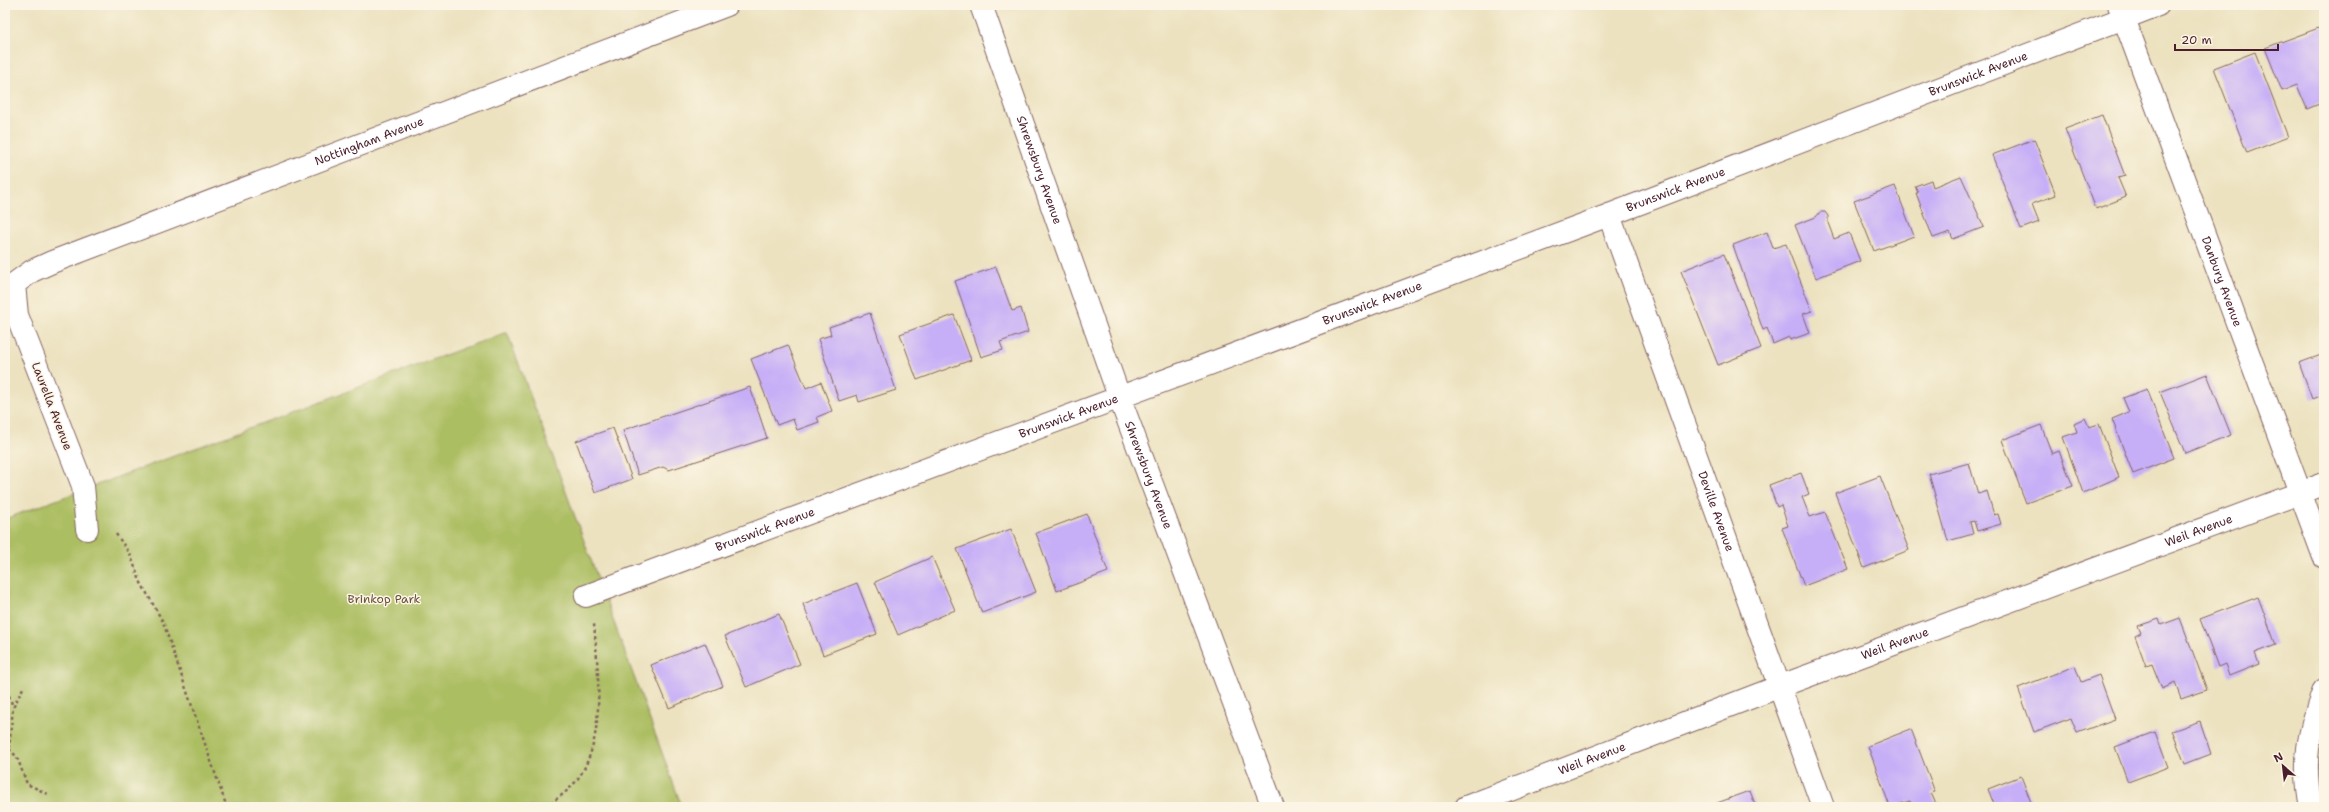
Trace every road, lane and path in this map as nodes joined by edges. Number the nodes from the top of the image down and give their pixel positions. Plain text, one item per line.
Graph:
1 (727, 5) edge
2 (981, 5) edge
3 (2158, 5) edge
4 (2121, 12) edge
5 (1609, 215) junction
6 (14, 284) joint
7 (1120, 399) junction
8 (2324, 484) edge
9 (2299, 494) junction
10 (87, 529) joint
11 (2324, 557) edge
12 (586, 596) joint
13 (5, 684) edge
14 (24, 686) dead end
15 (1778, 687) junction
16 (2324, 690) edge
17 (13, 708) junction
18 (9, 748) junction
19 (5, 760) edge
20 (48, 794) dead end
21 (224, 807) edge
22 (546, 807) edge
23 (1273, 807) edge
24 (1466, 807) edge
25 (1822, 807) edge
26 (2311, 807) edge

1 - 6 street, Nottingham Avenue
2 - 7 street, Shrewsbury Avenue
3 - 4 street, Brunswick Avenue
4 - 5 street, Brunswick Avenue
4 - 9 street, Danbury Avenue
5 - 7 street, Brunswick Avenue
5 - 15 street, Deville Avenue
6 - 10 street, Laurella Avenue
7 - 12 street, Brunswick Avenue
7 - 23 street, Shrewsbury Avenue
8 - 9 street, Weil Avenue
9 - 11 street, Danbury Avenue
9 - 15 street, Weil Avenue
10 - 21 path
12 - 22 path
13 - 17 path
14 - 17 path
15 - 24 street, Weil Avenue
15 - 25 street, Deville Avenue
16 - 26 street
17 - 18 path
18 - 19 path
18 - 20 path

